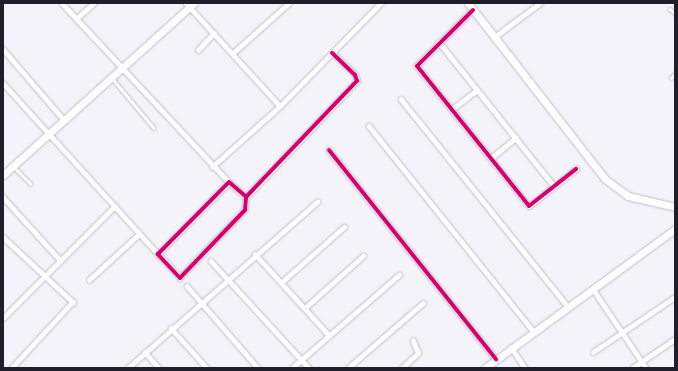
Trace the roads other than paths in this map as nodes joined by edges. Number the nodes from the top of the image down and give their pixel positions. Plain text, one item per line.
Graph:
1 (62, 3) edge
2 (94, 3) edge
3 (289, 3) edge
4 (381, 3) edge
5 (468, 3) edge
6 (539, 3) edge
7 (190, 4) edge
8 (670, 9) dead end
9 (473, 10) junction
10 (675, 13) edge
11 (76, 19) junction
12 (214, 33) junction
13 (493, 38) junction
14 (439, 42) junction
15 (3, 49) edge
16 (198, 50) dead end
17 (332, 53) junction
18 (232, 54) junction
19 (121, 69) junction
20 (675, 74) edge
21 (112, 77) junction
22 (671, 78) dead end
23 (3, 83) edge
24 (477, 90) junction
25 (401, 99) dead end
26 (280, 106) junction
27 (452, 109) junction
28 (64, 120) junction
29 (369, 126) dead end
30 (154, 128) dead end
31 (49, 134) junction
32 (516, 138) junction
33 (329, 150) dead end
34 (491, 158) junction
35 (13, 166) junction
36 (212, 167) junction
37 (576, 170) dead end
38 (3, 175) edge
39 (228, 182) junction
40 (31, 184) dead end
41 (554, 186) junction
42 (3, 197) edge
43 (246, 197) junction
44 (317, 202) dead end
45 (115, 206) junction
46 (675, 207) edge
47 (344, 227) dead end
48 (675, 229) edge
49 (139, 234) junction
50 (4, 239) edge
51 (158, 254) junction
52 (255, 254) junction
53 (363, 256) dead end
54 (61, 261) junction
55 (211, 261) dead end
56 (399, 275) dead end
57 (44, 277) junction
58 (227, 278) junction
59 (89, 280) dead end
60 (282, 282) junction
61 (186, 286) dead end
62 (593, 289) junction
63 (675, 297) edge
64 (200, 302) junction
65 (423, 303) dead end
66 (568, 307) junction
67 (305, 308) junction
68 (3, 318) edge
69 (171, 328) junction
70 (533, 331) junction
71 (622, 333) junction
72 (328, 335) junction
73 (675, 339) edge
74 (413, 341) dead end
75 (511, 347) junction
76 (145, 352) junction
77 (593, 352) dead end
78 (496, 359) junction
79 (301, 360) junction
80 (642, 361) junction
81 (12, 368) edge
82 (128, 368) edge
83 (159, 368) edge
84 (207, 368) edge
85 (258, 368) edge
86 (292, 368) edge
87 (309, 368) edge
88 (348, 368) edge
89 (402, 368) edge
90 (487, 368) edge
91 (525, 368) edge
92 (632, 368) edge
93 (646, 368) edge

1 - 11 street
2 - 11 street
3 - 18 street
4 - 17 street
5 - 9 main road
6 - 13 street
7 - 12 street
7 - 19 main road
8 - 10 lane
9 - 13 main road
9 - 14 street
11 - 19 street
12 - 16 street
12 - 18 street
13 - 46 main road
14 - 24 street
14 - 27 street
15 - 28 street
17 - 26 street
17 - 43 street
18 - 26 street
19 - 21 main road
19 - 36 street
20 - 22 lane
21 - 28 main road
21 - 30 lane
23 - 31 street
24 - 27 street
24 - 32 street
25 - 66 street
26 - 36 street
27 - 34 street
28 - 31 main road
29 - 70 street
31 - 35 main road
31 - 45 street
32 - 34 street
32 - 41 street
33 - 78 street
34 - 41 street
35 - 38 main road
35 - 40 lane
36 - 39 street
37 - 41 street
39 - 43 street
39 - 51 street
42 - 54 street
43 - 51 street
44 - 52 street
45 - 49 street
45 - 54 street
47 - 60 street
48 - 62 main road
49 - 51 street
49 - 59 street
50 - 57 street
52 - 58 street
52 - 60 street
53 - 67 street
54 - 57 street
55 - 58 street
56 - 72 street
57 - 68 street
57 - 81 street
58 - 64 street
58 - 79 street
60 - 67 street
61 - 64 street
62 - 66 main road
62 - 71 street
63 - 71 street
64 - 69 street
64 - 85 street
65 - 88 street
66 - 70 main road
67 - 72 street
69 - 76 street
69 - 84 street
70 - 75 main road
71 - 77 street
71 - 80 street
72 - 79 street
73 - 80 street
74 - 89 street
75 - 78 main road
75 - 91 street
76 - 82 street
76 - 83 street
78 - 90 main road
79 - 86 street
79 - 87 street
80 - 92 street
80 - 93 street

